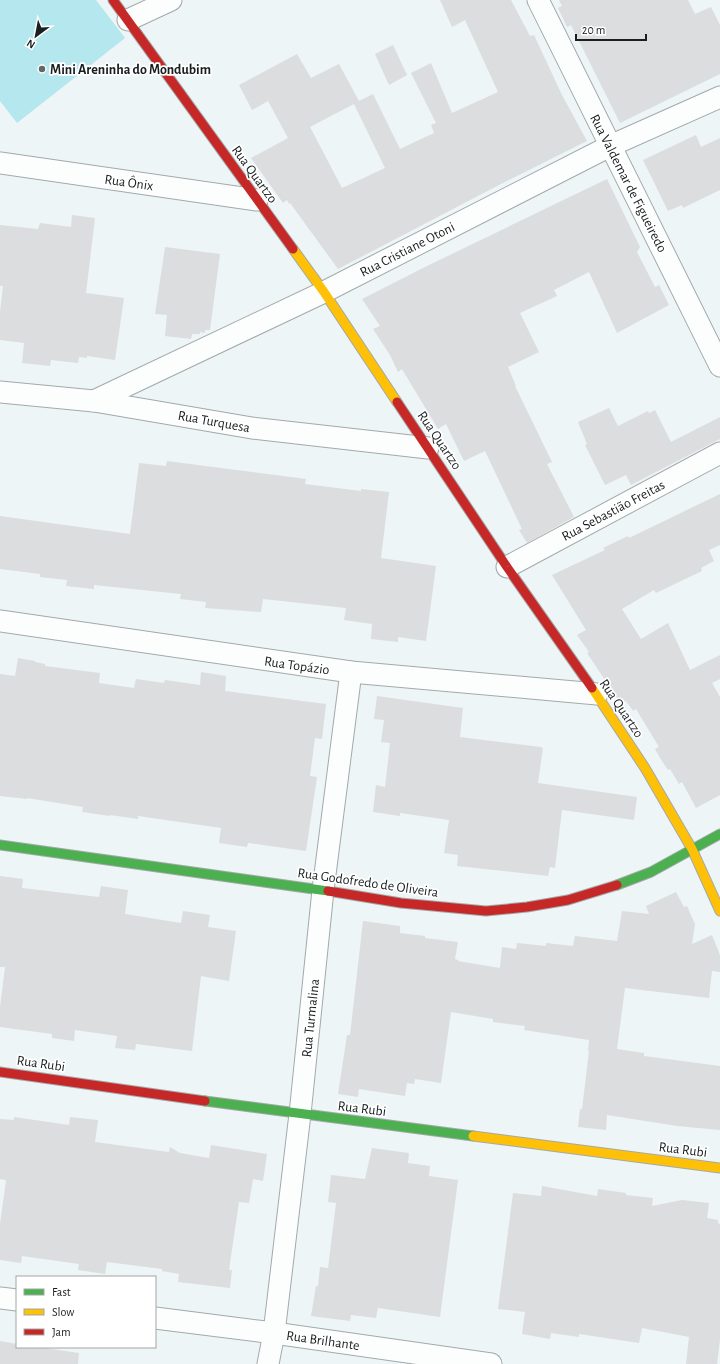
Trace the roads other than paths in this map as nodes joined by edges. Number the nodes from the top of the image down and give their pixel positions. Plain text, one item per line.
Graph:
1 (113, 0) edge
2 (171, 0) edge
3 (538, 0) edge
4 (128, 20) junction
5 (720, 97) edge
6 (610, 146) junction
7 (0, 163) edge
8 (257, 200) junction
9 (324, 292) junction
10 (720, 366) edge
11 (0, 392) edge
12 (94, 401) junction
13 (428, 448) junction
14 (720, 453) edge
15 (507, 567) junction
16 (0, 621) edge
17 (351, 672) junction
18 (597, 694) junction
19 (720, 834) edge
20 (0, 845) edge
21 (692, 849) junction
22 (323, 890) junction
23 (720, 911) edge
24 (0, 1072) edge
25 (300, 1114) junction
26 (720, 1168) edge
27 (0, 1298) edge
28 (16, 1300) edge
29 (156, 1318) edge
30 (274, 1333) junction
31 (268, 1364) edge
32 (491, 1364) edge

1 - 4 street, Rua Quartzo
2 - 4 street
3 - 6 street, Rua Valdemar de Figueiredo
4 - 8 street, Rua Quartzo
5 - 6 street, Rua Cristiane Otoni
6 - 9 street, Rua Cristiane Otoni
6 - 10 street, Rua Valdemar de Figueiredo
7 - 8 street, Rua Ônix
8 - 9 street, Rua Quartzo
9 - 12 street, Rua Cristiane Otoni
9 - 13 street, Rua Quartzo
11 - 12 street, Rua Turquesa
12 - 13 street, Rua Turquesa
13 - 15 street, Rua Quartzo
14 - 15 street, Rua Sebastião Freitas
15 - 18 street, Rua Quartzo
16 - 17 street, Rua Topázio
17 - 18 street, Rua Topázio
17 - 22 street, Rua Turmalina
18 - 21 street, Rua Quartzo
19 - 21 street, Rua Godofredo de Oliveira
20 - 22 street, Rua Godofredo de Oliveira
21 - 22 street, Rua Godofredo de Oliveira
21 - 23 street, Rua Quartzo
22 - 25 street, Rua Turmalina
24 - 25 street, Rua Rubi
25 - 26 street, Rua Rubi
25 - 30 street, Rua Turmalina
27 - 28 street
29 - 30 street, Rua Brilhante
30 - 31 street, Rua Turmalina
30 - 32 street, Rua Brilhante

